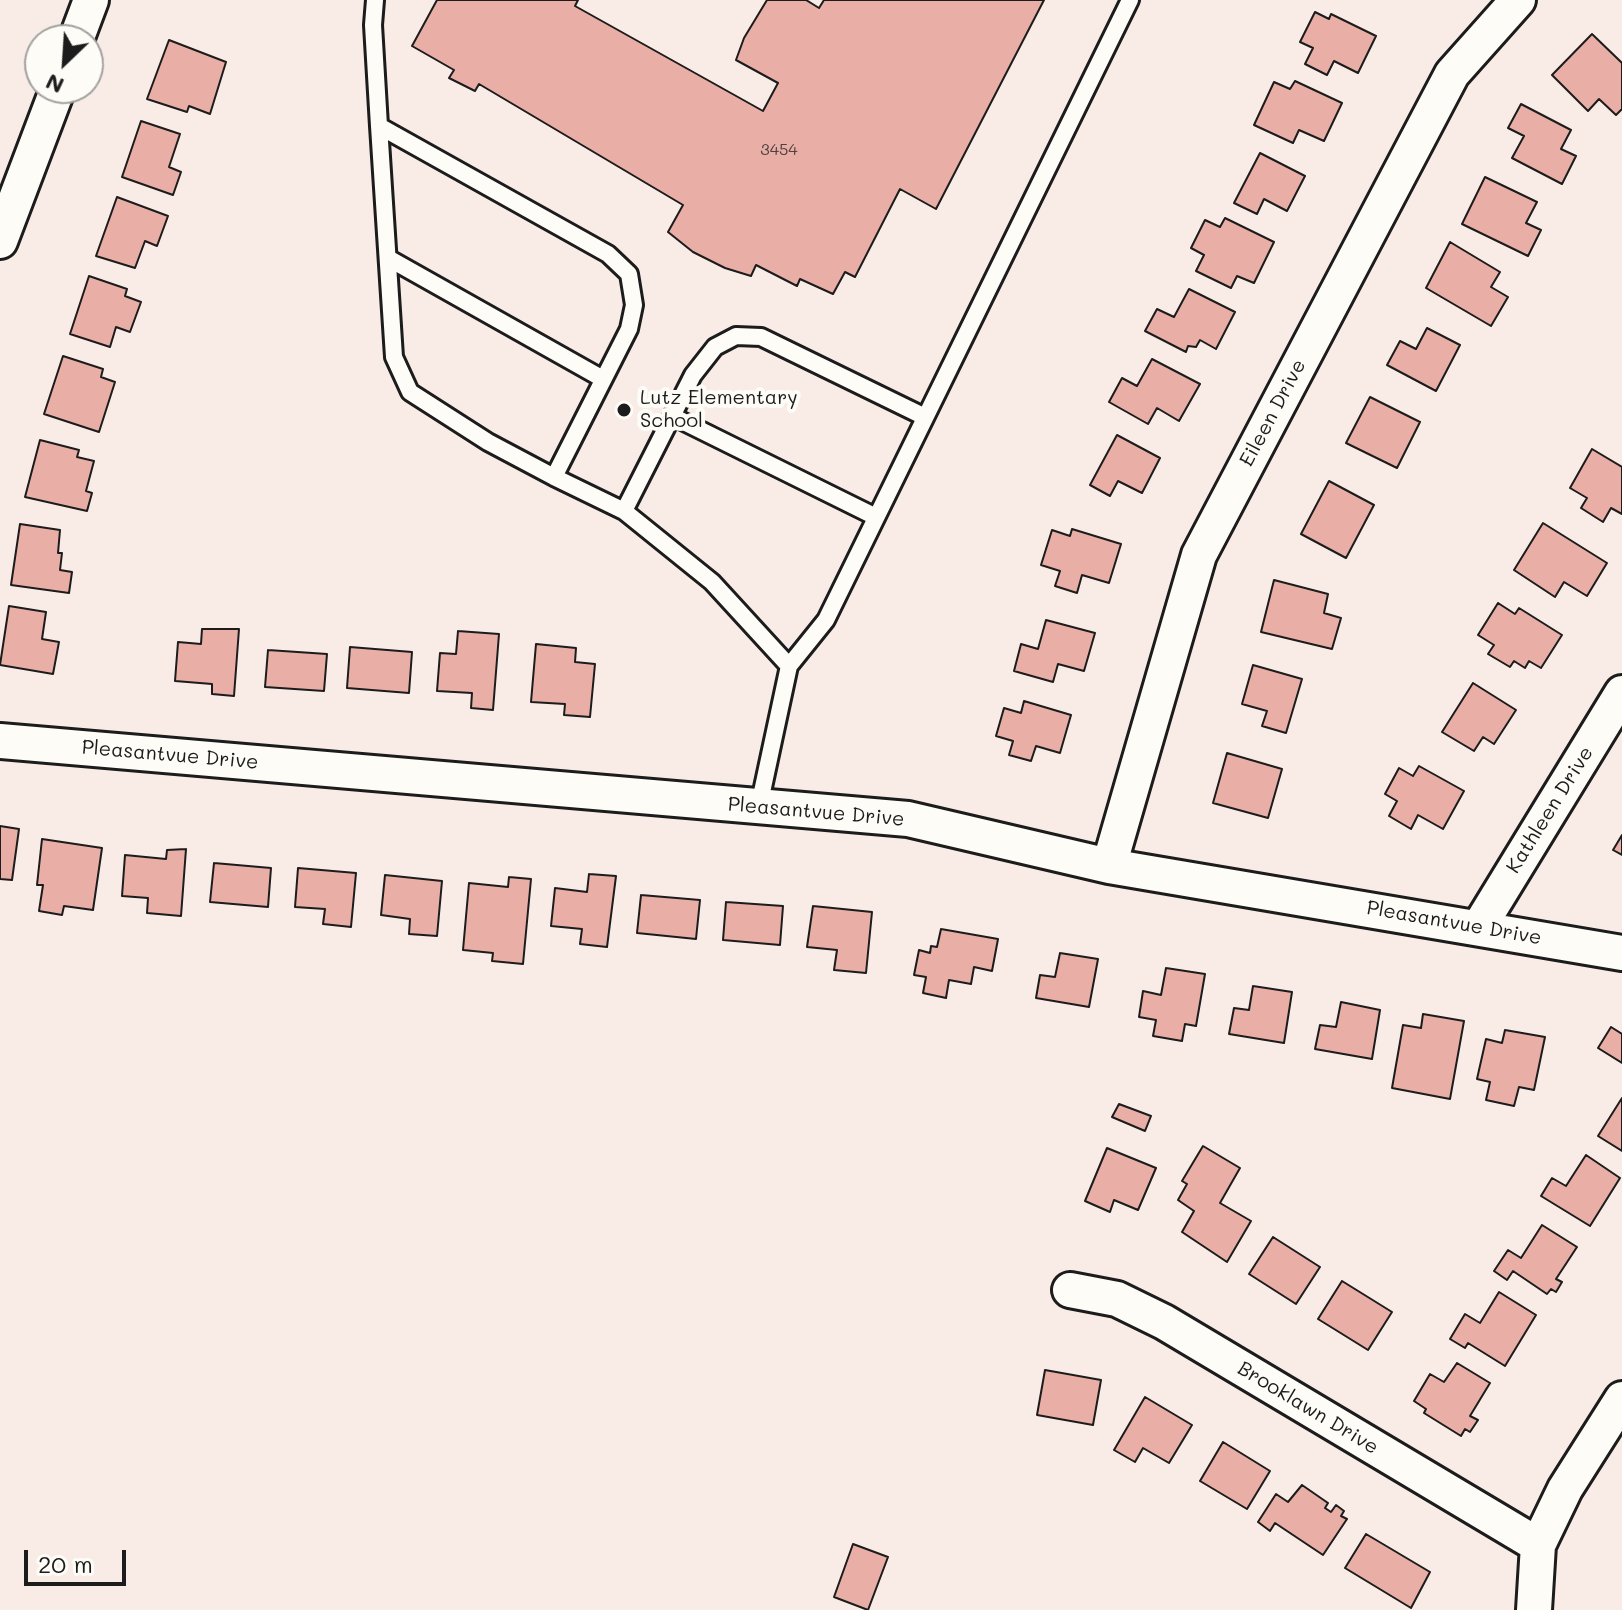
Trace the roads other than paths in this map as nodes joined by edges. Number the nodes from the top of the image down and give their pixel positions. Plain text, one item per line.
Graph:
1 (91, 0) edge
2 (375, 0) edge
3 (1130, 0) edge
4 (1518, 0) edge
5 (82, 24) edge
6 (52, 104) edge
7 (379, 126) junction
8 (0, 241) edge
9 (388, 258) junction
10 (603, 379) junction
11 (672, 416) junction
12 (925, 417) junction
13 (554, 477) junction
14 (624, 511) junction
15 (876, 517) junction
16 (789, 666) junction
17 (1622, 693) edge
18 (0, 741) edge
19 (759, 806) junction
20 (1109, 866) junction
21 (1479, 927) junction
22 (1622, 953) edge
23 (1070, 1290) dead end
24 (1622, 1399) edge
25 (1538, 1545) junction
26 (1534, 1610) edge

1 - 5 street
2 - 7 lane
3 - 12 lane
4 - 20 street, Eileen Drive
6 - 8 street
7 - 9 lane
7 - 10 lane
9 - 10 lane
9 - 13 lane
10 - 13 lane
11 - 12 lane
11 - 14 lane
11 - 15 lane
12 - 15 lane
13 - 14 lane
14 - 16 lane
15 - 16 lane
16 - 19 lane
17 - 21 street, Kathleen Drive
18 - 19 street, Pleasantvue Drive
19 - 20 street, Pleasantvue Drive
20 - 21 street, Pleasantvue Drive
21 - 22 street, Pleasantvue Drive
23 - 25 street, Brooklawn Drive
24 - 25 street
25 - 26 street

